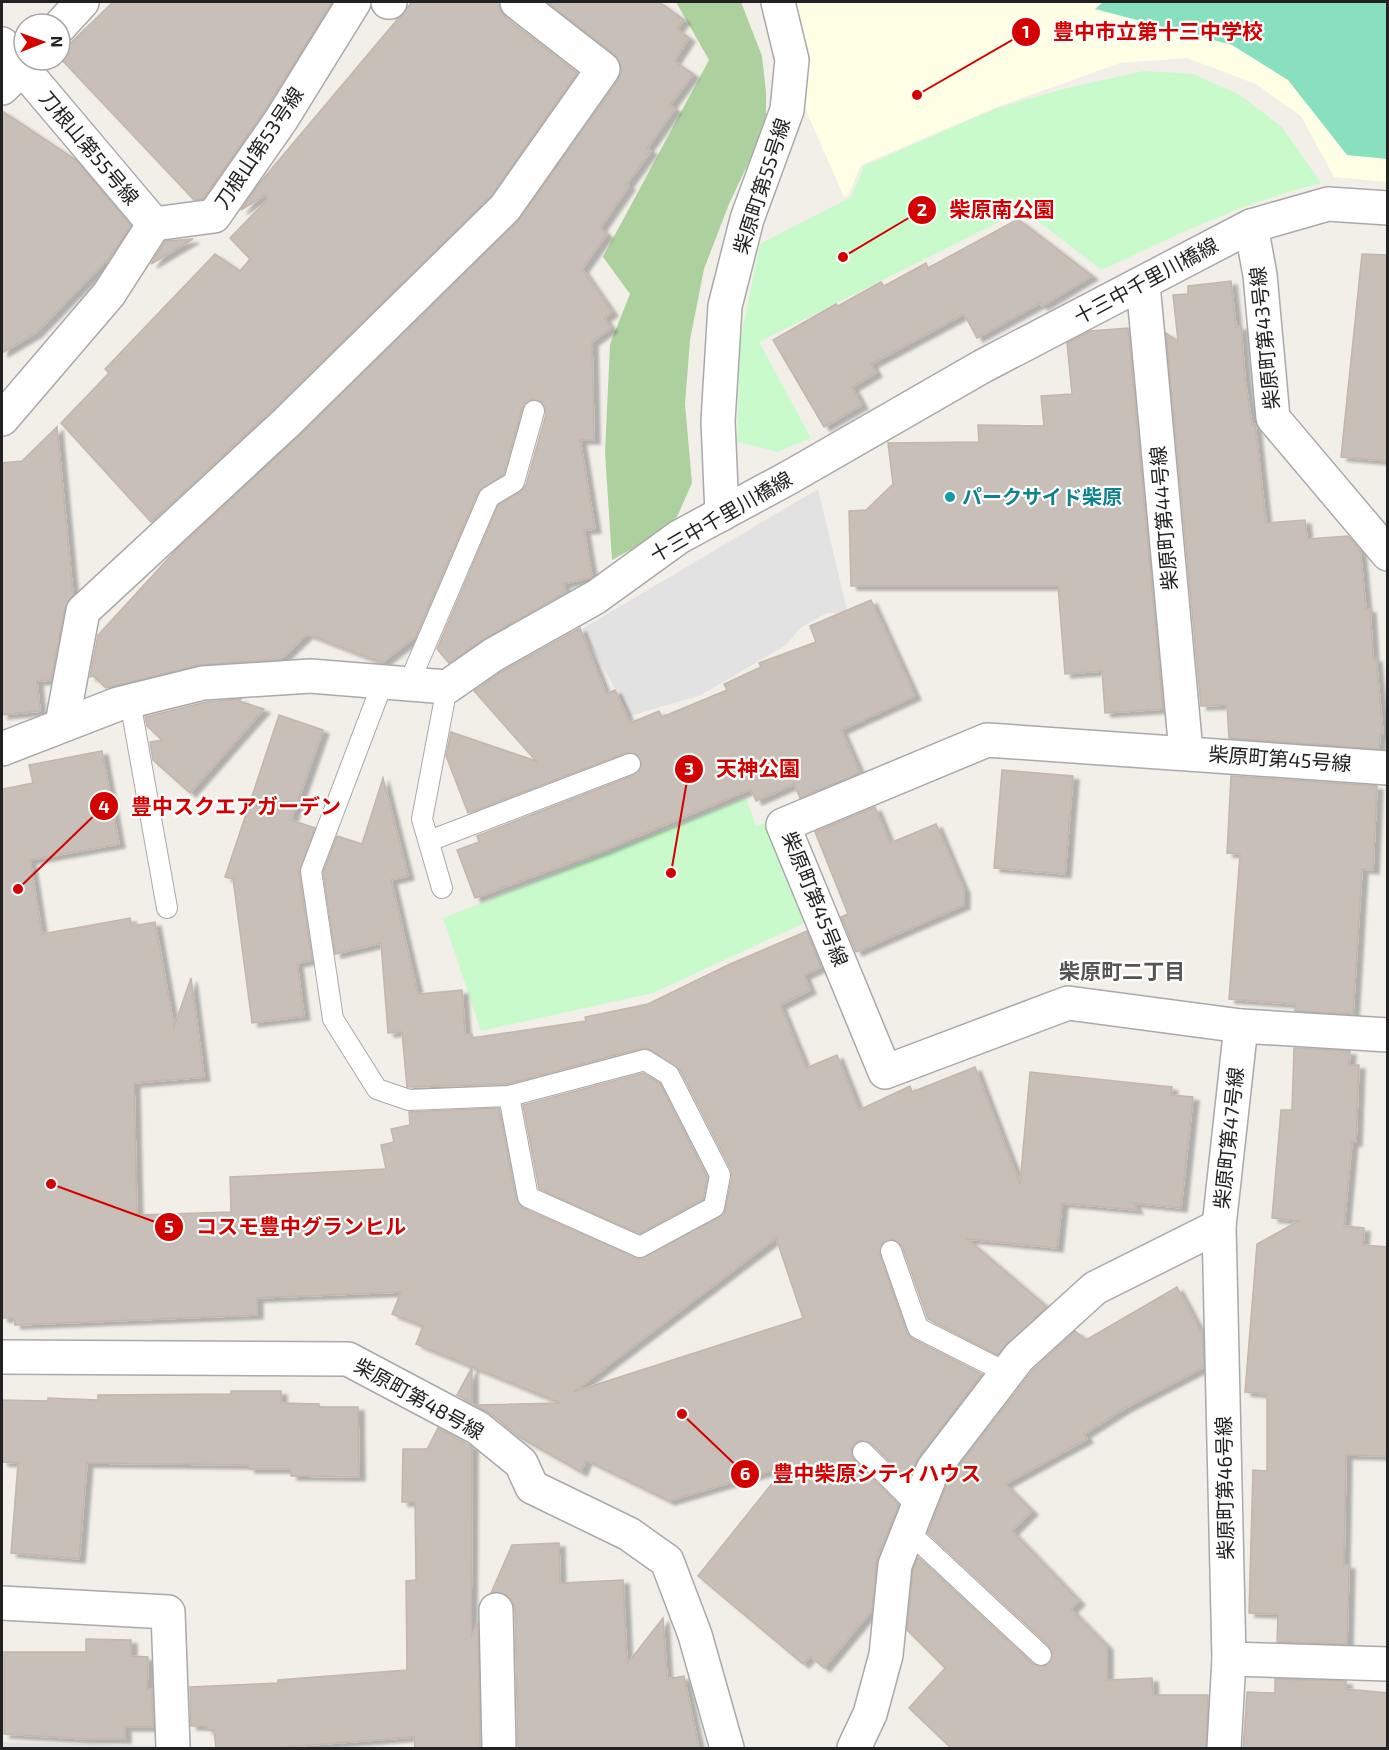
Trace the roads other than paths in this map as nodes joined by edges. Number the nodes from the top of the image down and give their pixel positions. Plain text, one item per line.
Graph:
1 (354, 2) edge
2 (517, 2) edge
3 (778, 2) edge
4 (2, 44) edge
5 (12, 62) edge
6 (18, 72) edge
7 (1388, 208) edge
8 (154, 224) junction
9 (1251, 226) junction
10 (1143, 284) junction
11 (534, 411) dead end
12 (2, 419) edge
13 (722, 514) junction
14 (1388, 554) edge
15 (396, 683) junction
16 (447, 687) junction
17 (130, 701) junction
18 (63, 724) junction
19 (4, 746) edge
20 (1186, 752) junction
21 (630, 764) dead end
22 (1388, 768) edge
23 (429, 841) junction
24 (442, 888) dead end
25 (167, 908) dead end
26 (1241, 1026) junction
27 (1388, 1035) edge
28 (509, 1096) junction
29 (1219, 1226) junction
30 (891, 1251) dead end
31 (2, 1357) edge
32 (1007, 1372) junction
33 (863, 1452) dead end
34 (913, 1520) junction
35 (2, 1603) edge
36 (496, 1610) dead end
37 (1041, 1655) dead end
38 (1229, 1659) junction
39 (1388, 1664) edge
40 (173, 1749) edge
41 (499, 1749) edge
42 (727, 1749) edge
43 (854, 1749) edge
44 (1224, 1749) edge

1 - 8 street, 刀根山第53号線
2 - 18 street
3 - 13 street, 柴原町第55号線
4 - 5 street, 刀根山第55号線
6 - 8 street, 刀根山第55号線
7 - 9 street, 十三中千里川橋線
8 - 12 street
9 - 10 street, 十三中千里川橋線
9 - 14 street, 柴原町第43号線
10 - 13 street, 十三中千里川橋線
10 - 20 street, 柴原町第44号線
11 - 15 lane
13 - 16 street, 十三中千里川橋線
15 - 16 street
15 - 17 street
15 - 28 lane
16 - 23 lane
17 - 18 street
17 - 25 lane
18 - 19 street
20 - 22 street, 柴原町第45号線
20 - 26 street, 柴原町第45号線
21 - 23 lane
23 - 24 lane
26 - 27 street
26 - 29 street, 柴原町第47号線
28 - 28 lane
29 - 32 street, 柴原町第47号線
29 - 38 street, 柴原町第46号線
30 - 32 lane
31 - 42 street, 柴原町第48号線
32 - 34 street, 柴原町第47号線
33 - 34 lane
34 - 37 lane
34 - 43 street, 柴原町第47号線
35 - 40 street
36 - 41 street
38 - 39 street
38 - 44 street, 柴原町第46号線

